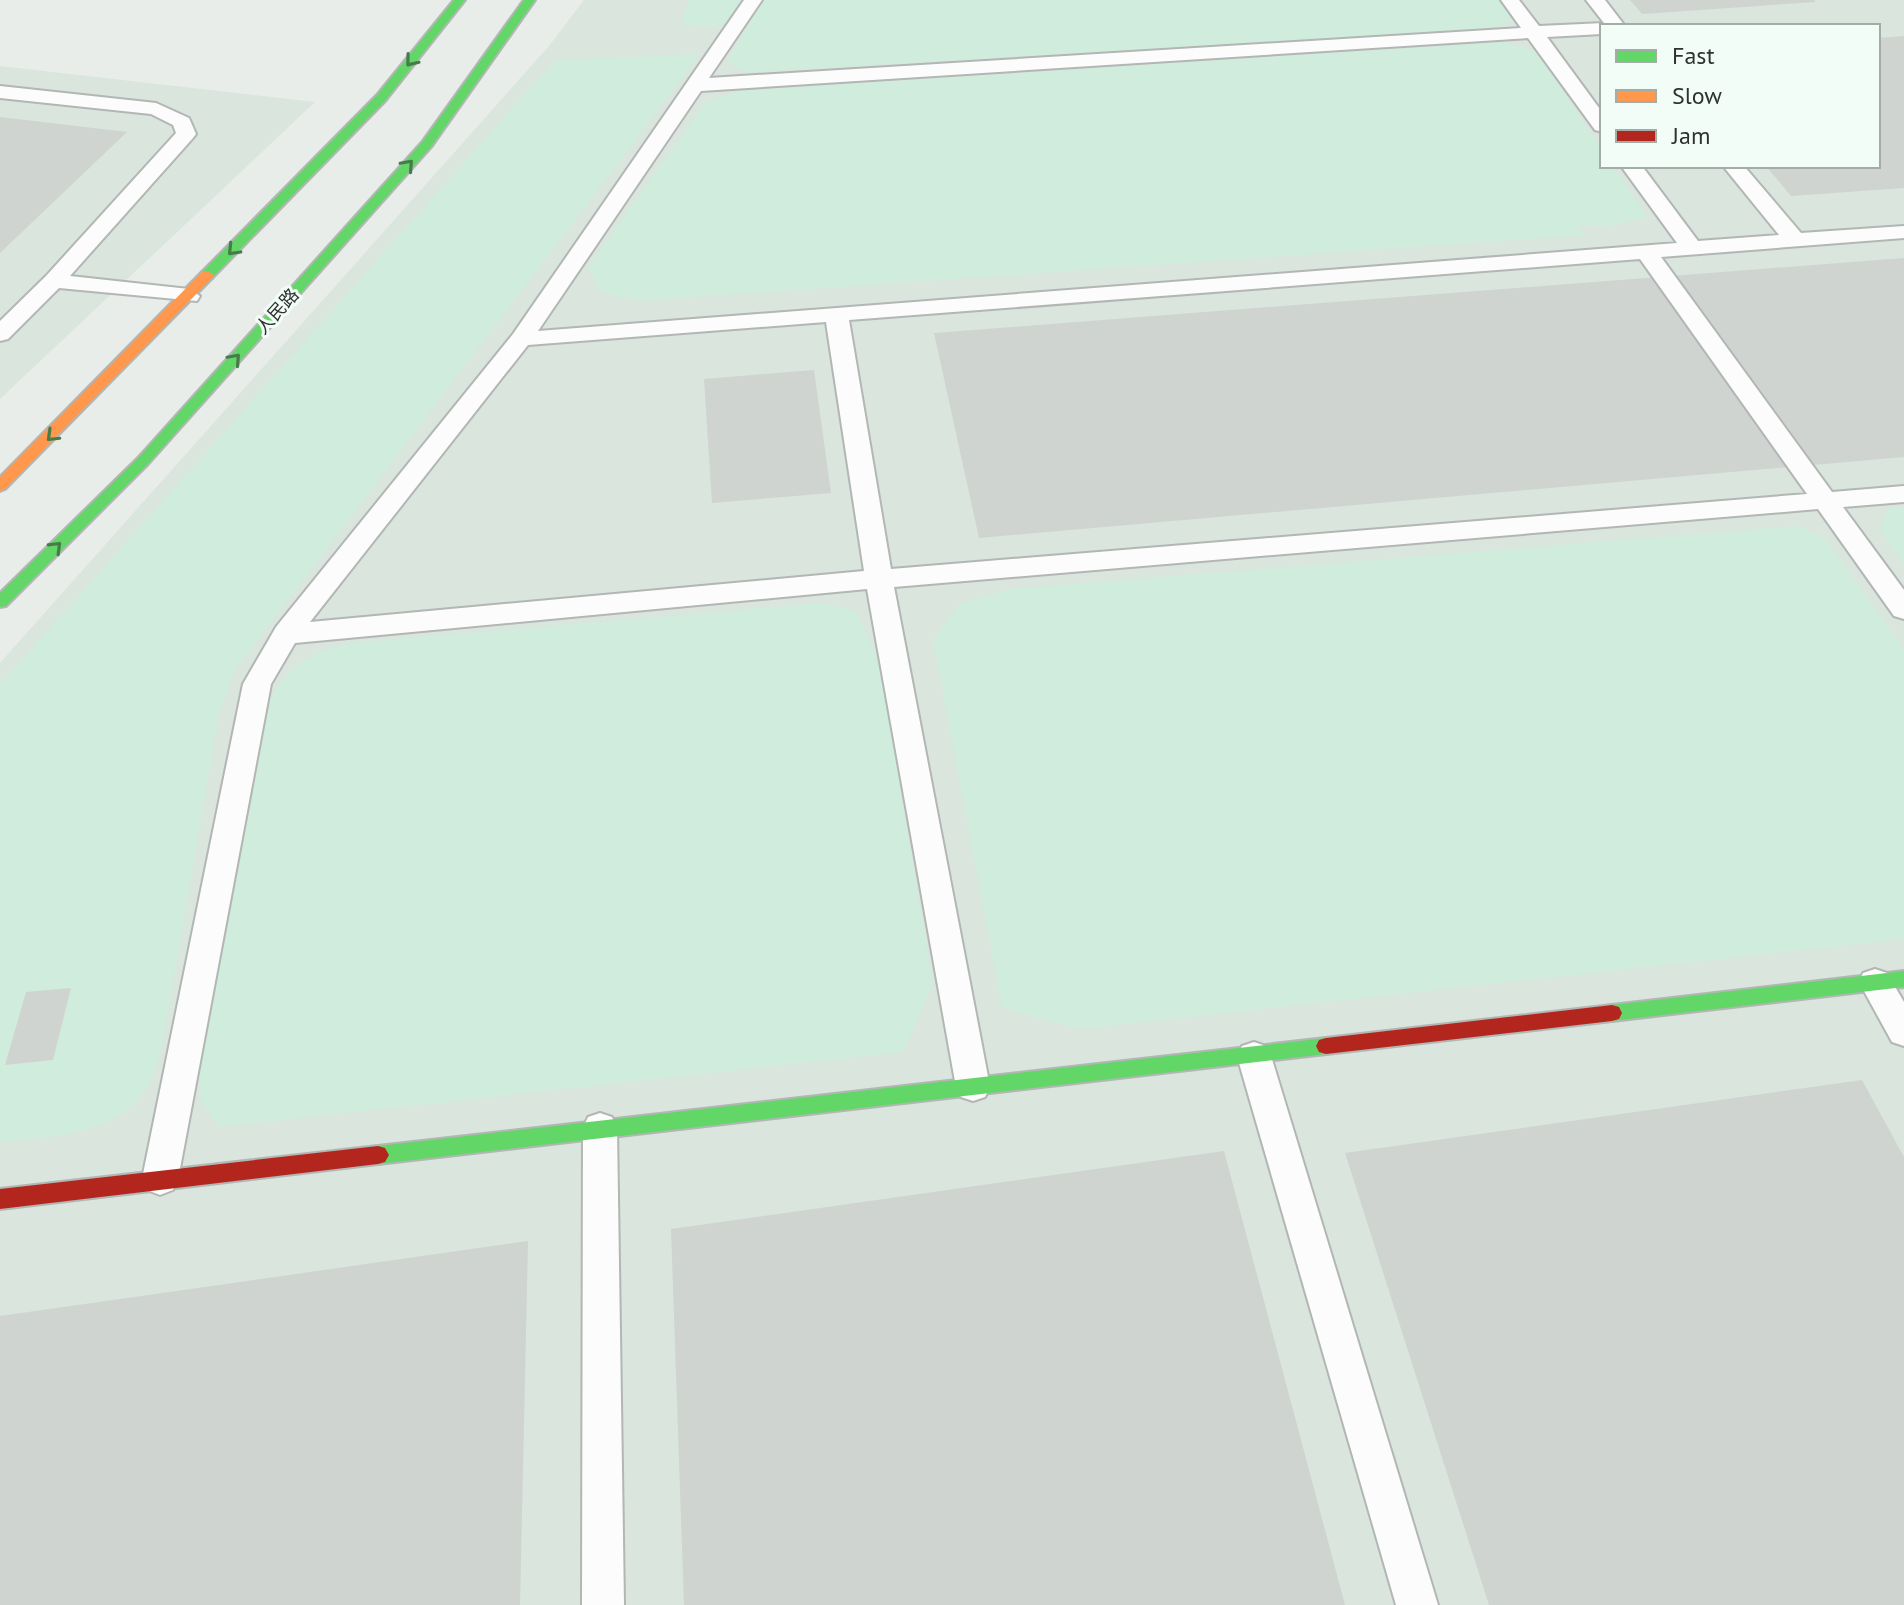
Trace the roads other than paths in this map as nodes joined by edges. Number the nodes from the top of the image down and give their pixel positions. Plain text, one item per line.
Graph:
1 (460, 0) edge
2 (530, 0) edge
3 (753, 0) edge
4 (1510, 0) edge
5 (1595, 0) edge
6 (1614, 24) edge
7 (1600, 28) edge
8 (1533, 33) junction
9 (697, 85) junction
10 (0, 92) edge
11 (1600, 123) edge
12 (1632, 168) edge
13 (1735, 168) edge
14 (1904, 232) edge
15 (1795, 240) junction
16 (1692, 248) junction
17 (1646, 252) junction
18 (54, 281) junction
19 (189, 296) junction
20 (836, 313) junction
21 (0, 334) edge
22 (521, 339) junction
23 (0, 486) edge
24 (1904, 494) edge
25 (1826, 501) junction
26 (879, 579) junction
27 (0, 602) edge
28 (1904, 610) edge
29 (286, 634) junction
30 (1889, 980) edge
31 (1904, 1032) edge
32 (1254, 1056) junction
33 (973, 1087) junction
34 (600, 1128) junction
35 (160, 1179) junction
36 (0, 1199) edge
37 (603, 1605) edge
38 (1417, 1605) edge

1 -> 19 main road
27 -> 2 main road, 人民路
3 - 9 lane
4 - 8 lane
5 - 6 lane
7 - 8 lane
8 - 9 lane
8 - 11 lane
9 - 22 lane
10 - 18 lane
12 - 16 lane
13 - 15 lane
14 - 15 lane
15 - 16 lane
16 - 17 lane
17 - 20 lane
17 - 25 lane
18 - 19 lane
18 - 21 lane
19 -> 23 main road
20 - 22 lane
20 - 26 lane
22 - 29 lane
24 - 25 lane
25 - 26 lane
25 - 28 lane
26 - 29 lane
26 - 33 lane
29 - 35 lane
30 - 31 lane
30 - 32 main road
32 - 33 main road
32 - 38 lane
33 - 34 main road
34 - 35 main road
34 - 37 lane
35 - 36 main road

